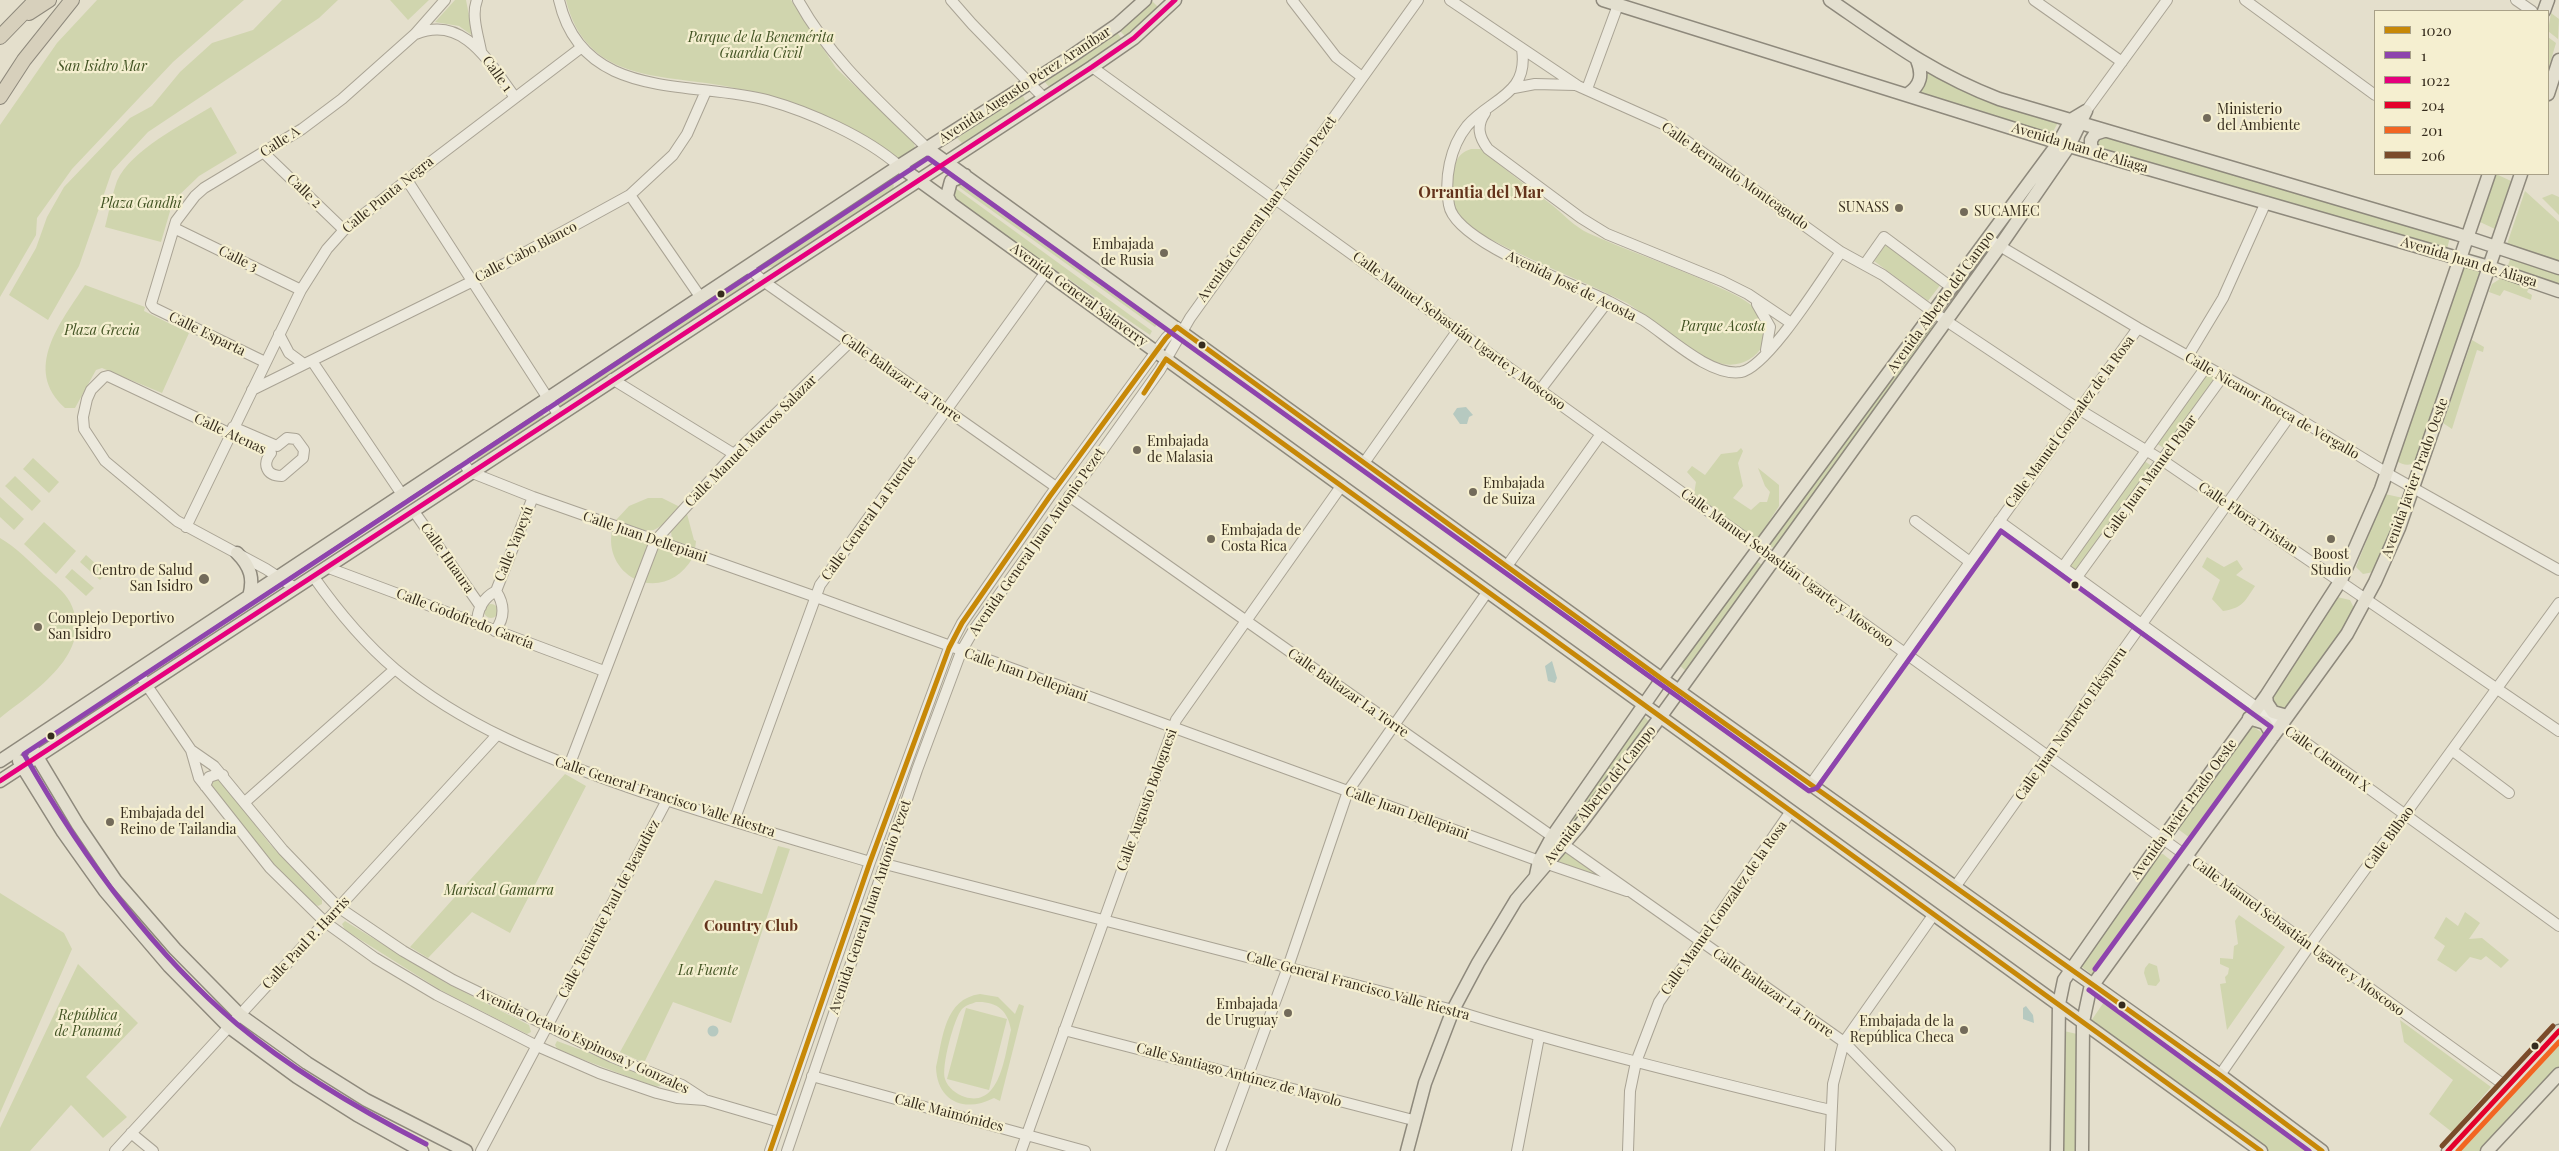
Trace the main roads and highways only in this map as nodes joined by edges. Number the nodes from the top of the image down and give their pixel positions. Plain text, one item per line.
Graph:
1 (36, 0) edge
2 (49, 0) edge
3 (72, 0) edge
4 (1145, 0) edge
5 (1603, 0) edge
6 (1830, 0) edge
7 (1169, 2) edge
8 (14, 21) junction
9 (0, 37) edge
10 (1917, 60) junction
11 (2559, 60) edge
12 (1939, 73) junction
13 (2549, 91) edge
14 (1908, 94) junction
15 (0, 96) edge
16 (1928, 101) junction
17 (2086, 111) road end
18 (2076, 122) junction
19 (2104, 131) junction
20 (2064, 144) junction
21 (928, 149) junction
22 (2098, 154) junction
23 (947, 162) junction
24 (899, 166) junction
25 (965, 175) junction
26 (2486, 175) edge
27 (2521, 175) edge
28 (919, 180) junction
29 (950, 202) junction
30 (2474, 220) junction
31 (2502, 229) junction
32 (2468, 238) junction
33 (2496, 247) junction
34 (2460, 259) junction
35 (2489, 267) junction
36 (2559, 268) edge
37 (2559, 291) edge
38 (637, 341) junction
39 (647, 356) junction
40 (237, 554) road end
41 (249, 597) junction
42 (1662, 679) junction
43 (1679, 690) junction
44 (2266, 696) junction
45 (1644, 704) junction
46 (1660, 716) junction
47 (2249, 718) junction
48 (2284, 720) junction
49 (2273, 736) junction
50 (28, 742) junction
51 (14, 752) junction
52 (37, 757) junction
53 (0, 761) edge
54 (22, 767) junction
55 (0, 781) edge
56 (59, 794) junction
57 (44, 802) junction
58 (1543, 863) junction
59 (2070, 968) junction
60 (2093, 984) junction
61 (2059, 1004) junction
62 (2084, 1022) junction
63 (2559, 1031) edge
64 (2558, 1075) edge
65 (422, 1151) edge
66 (466, 1151) edge
67 (1407, 1151) edge
68 (2056, 1151) edge
69 (2082, 1151) edge
70 (2261, 1151) edge
71 (2322, 1151) edge
72 (2448, 1151) edge
73 (2487, 1151) edge

1 - 8 highway
2 - 8 highway
3 - 15 highway
4 - 21 main road, Avenida Augusto Pérez Araníbar
5 - 14 main road, Avenida Juan de Aliaga
6 - 10 main road, Avenida Juan de Aliaga
7 - 23 main road, Avenida Augusto Pérez Araníbar
8 - 9 highway
10 - 12 main road, Avenida Juan de Aliaga
10 - 14 main road
11 - 13 main road
12 - 16 main road
12 - 18 main road, Avenida Juan de Aliaga
14 - 16 main road, Avenida Juan de Aliaga
16 - 20 main road, Avenida Juan de Aliaga
17 - 18 main road
18 - 19 main road, Avenida Juan de Aliaga
18 - 20 main road, Avenida Alberto del Campo
19 - 22 main road
19 - 32 main road, Avenida Juan de Aliaga
20 - 22 main road, Avenida Juan de Aliaga
20 - 42 main road, Avenida Alberto del Campo
20 - 43 main road, Avenida Alberto del Campo
21 - 23 main road
21 - 24 main road, Avenida Augusto Pérez Araníbar
22 - 34 main road, Avenida Juan de Aliaga
23 - 25 main road
23 - 28 main road, Avenida Augusto Pérez Araníbar
24 - 28 main road, Avenida General Salaverry
24 - 38 main road, Avenida Augusto Pérez Araníbar
25 - 29 main road
25 - 42 main road
26 - 30 main road, Avenida Javier Prado Oeste
27 - 31 main road, Avenida Javier Prado Oeste
28 - 29 main road, Avenida General Salaverry
28 - 39 main road, Avenida Augusto Pérez Araníbar
29 - 45 main road, Avenida General Salaverry
30 - 31 main road
30 - 32 main road, Avenida Javier Prado Oeste
31 - 33 main road, Avenida Javier Prado Oeste
32 - 33 main road, Avenida Juan de Aliaga
32 - 34 main road, Avenida Javier Prado Oeste
33 - 35 main road, Avenida Javier Prado Oeste
33 - 36 main road, Avenida Juan de Aliaga
34 - 35 main road, Avenida Juan de Aliaga
34 - 44 main road, Avenida Javier Prado Oeste
35 - 37 main road, Avenida Juan de Aliaga
35 - 48 main road, Avenida Javier Prado Oeste
38 - 39 main road
38 - 41 main road, Avenida Augusto Pérez Araníbar
39 - 52 main road, Avenida Augusto Pérez Araníbar
40 - 41 main road
41 - 50 main road, Avenida Augusto Pérez Araníbar
42 - 43 main road
42 - 45 main road, Avenida Alberto del Campo
43 - 46 main road, Avenida Alberto del Campo
43 - 59 main road
44 - 47 main road, Avenida Javier Prado Oeste
44 - 48 main road
45 - 46 main road, Avenida General Salaverry
45 - 58 main road, Avenida Alberto del Campo
46 - 58 main road, Avenida Alberto del Campo
46 - 61 main road, Avenida General Salaverry
47 - 49 main road
47 - 59 main road, Avenida Javier Prado Oeste
48 - 49 main road, Avenida Javier Prado Oeste
49 - 60 main road, Avenida Javier Prado Oeste
50 - 51 main road, Avenida Augusto Pérez Araníbar
50 - 52 main road
51 - 53 main road, Avenida Augusto Pérez Araníbar
51 - 54 main road
52 - 54 main road, Avenida Augusto Pérez Araníbar
52 - 56 main road
54 - 55 main road, Avenida Augusto Pérez Araníbar
54 - 57 main road
56 - 57 main road
56 - 66 main road
57 - 65 main road
58 - 67 main road, Avenida Alberto del Campo
59 - 60 main road
59 - 61 main road, Avenida Javier Prado Oeste
60 - 62 main road, Avenida Javier Prado Oeste
60 - 71 main road
61 - 62 main road, Avenida General Salaverry
61 - 68 main road, Avenida Javier Prado Oeste
62 - 69 main road, Avenida Javier Prado Oeste
62 - 70 main road, Avenida General Salaverry
63 - 72 main road
64 - 73 main road

